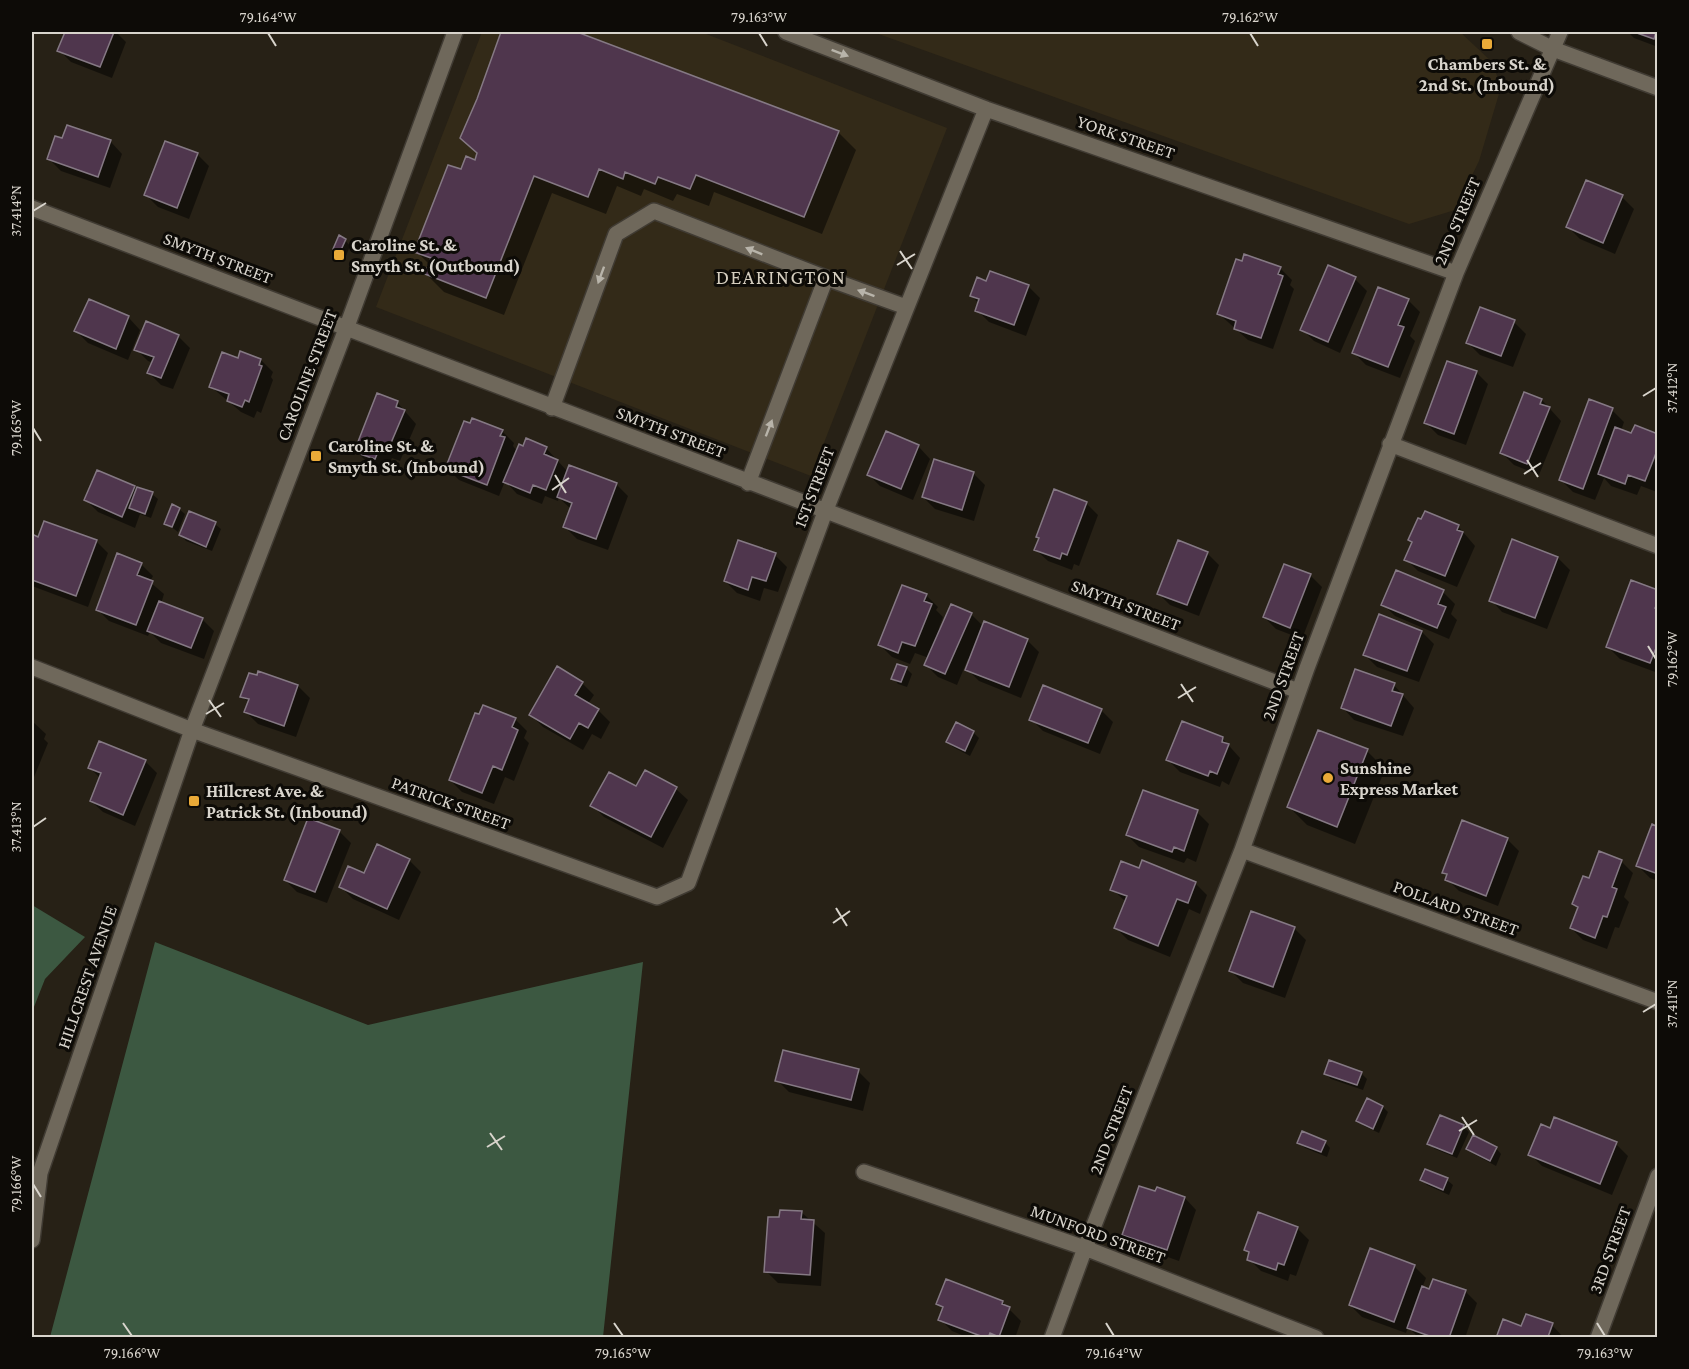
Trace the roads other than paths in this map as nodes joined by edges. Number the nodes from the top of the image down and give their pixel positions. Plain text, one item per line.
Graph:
1 (455, 32) edge
2 (786, 32) edge
3 (1519, 32) edge
4 (1560, 32) edge
5 (1553, 49) junction
6 (1658, 88) edge
7 (986, 109) junction
8 (32, 208) edge
9 (1456, 273) junction
10 (826, 279) junction
11 (906, 307) junction
12 (346, 329) junction
13 (552, 408) junction
14 (1390, 444) junction
15 (748, 483) junction
16 (825, 512) junction
17 (1658, 546) edge
18 (32, 667) edge
19 (1298, 691) junction
20 (192, 730) junction
21 (1242, 850) junction
22 (688, 883) joint
23 (1658, 1002) edge
24 (864, 1172) dead end
25 (1658, 1176) edge
26 (32, 1240) edge
27 (1085, 1248) junction
28 (1052, 1338) edge
29 (1316, 1338) edge
30 (1598, 1338) edge

1 - 12 street, CAROLINE STREET
2 -> 7 street, YORK STREET
3 - 5 street
4 - 5 street, 2ND STREET
5 - 6 street
5 - 9 street, 2ND STREET
7 - 9 street, YORK STREET
7 - 11 street, 1ST STREET
8 - 12 street, SMYTH STREET
9 - 14 street, 2ND STREET
11 -> 10 street
10 -> 13 street
15 -> 10 street
11 - 16 street, 1ST STREET
12 - 13 street, SMYTH STREET
12 - 20 street, CAROLINE STREET
13 - 15 street, SMYTH STREET
14 - 17 street
14 - 19 street, 2ND STREET
15 - 16 street, SMYTH STREET
16 - 19 street, SMYTH STREET
16 - 22 street, 1ST STREET
18 - 20 street, PATRICK STREET
19 - 21 street, 2ND STREET
20 - 22 street, PATRICK STREET
20 - 26 street, HILLCREST AVENUE
21 - 23 street, POLLARD STREET
21 - 27 street, 2ND STREET
24 - 27 street, MUNFORD STREET
25 - 30 street, 3RD STREET
27 - 28 street, 2ND STREET
27 - 29 street, MUNFORD STREET

